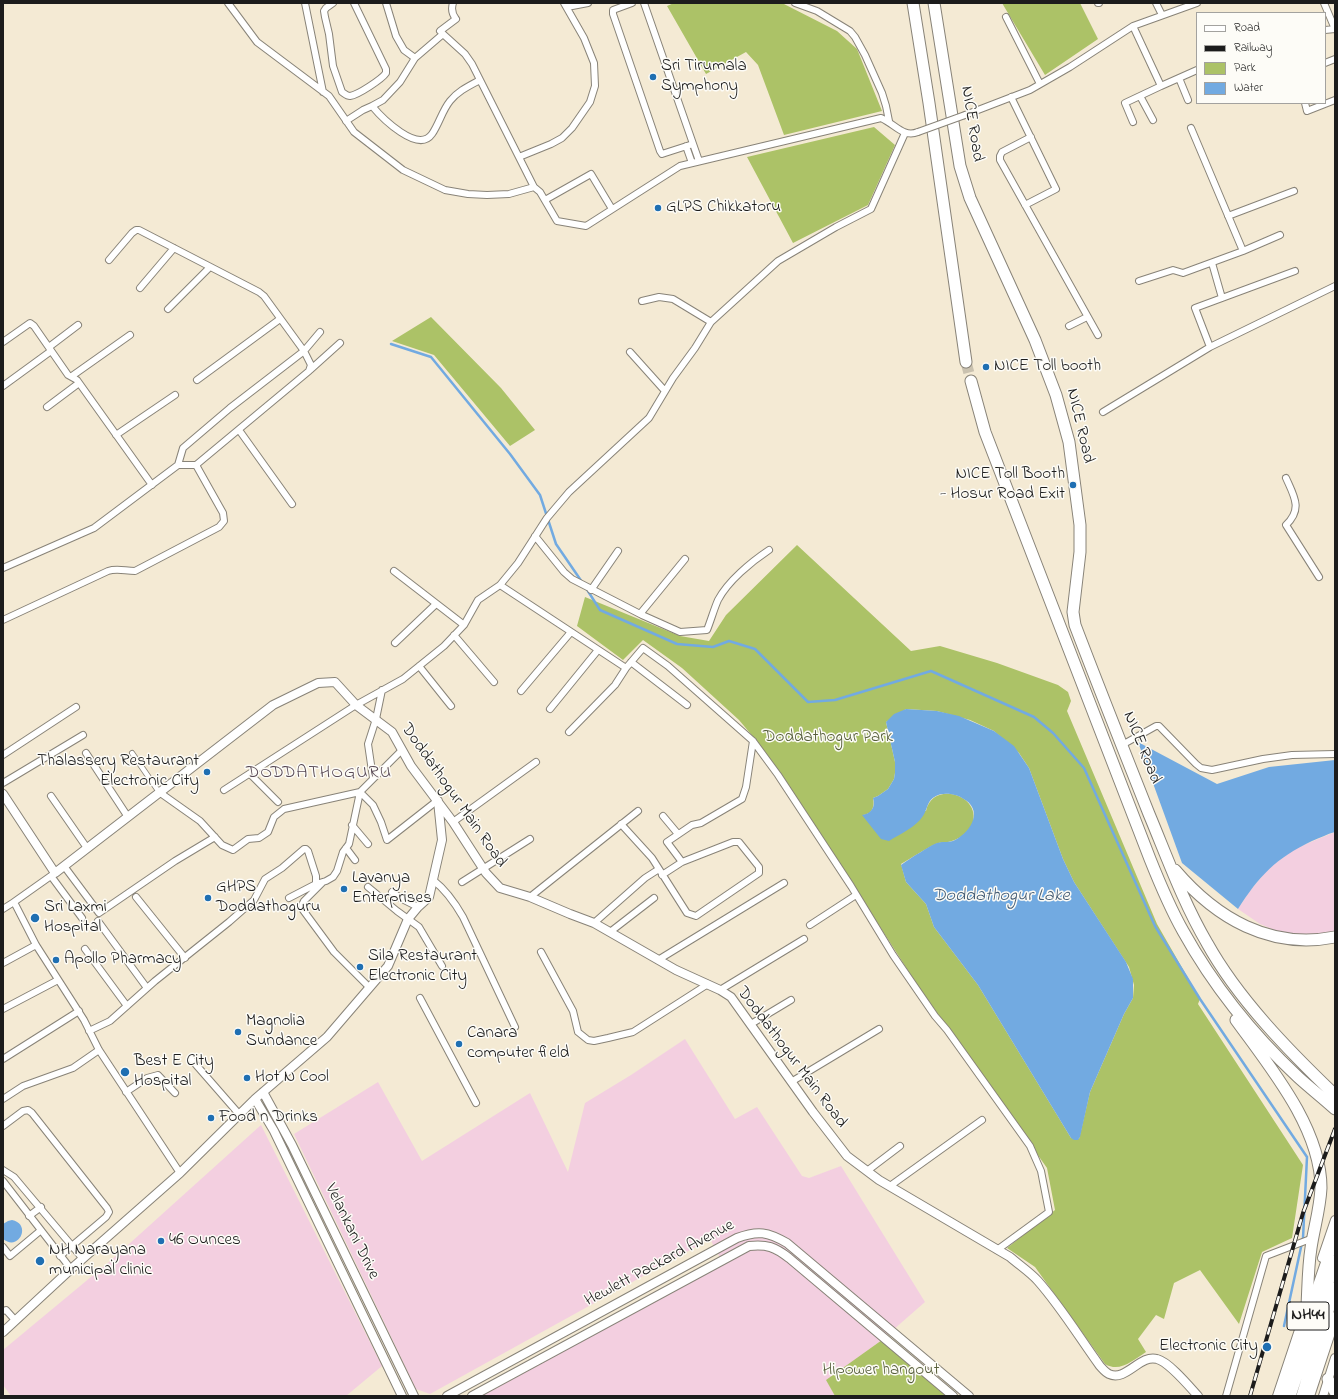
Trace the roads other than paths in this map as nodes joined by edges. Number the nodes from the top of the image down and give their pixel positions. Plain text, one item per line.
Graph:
1 (228, 3) edge
2 (305, 3) edge
3 (333, 3) edge
4 (354, 3) edge
5 (386, 3) edge
6 (453, 3) edge
7 (588, 3) edge
8 (632, 3) edge
9 (644, 3) edge
10 (795, 3) edge
11 (913, 3) edge
12 (934, 3) edge
13 (1156, 3) edge
14 (1197, 3) edge
15 (1324, 3) edge
16 (565, 5) edge
17 (1006, 16) dead end
18 (1162, 16) junction
19 (1132, 26) junction
20 (1335, 29) edge
21 (443, 34) junction
22 (415, 58) junction
23 (1196, 70) edge
24 (1179, 78) junction
25 (480, 80) junction
26 (1040, 84) junction
27 (1161, 86) junction
28 (323, 92) junction
29 (342, 92) junction
30 (1140, 96) junction
31 (1011, 97) junction
32 (1188, 100) dead end
33 (333, 102) junction
34 (1305, 104) edge
35 (1324, 104) edge
36 (372, 106) junction
37 (1153, 120) dead end
38 (346, 121) junction
39 (889, 121) junction
40 (1133, 122) dead end
41 (1190, 128) dead end
42 (905, 133) junction
43 (1031, 137) junction
44 (693, 144) junction
45 (686, 146) junction
46 (519, 157) junction
47 (699, 161) junction
48 (692, 163) junction
49 (534, 187) junction
50 (1294, 191) dead end
51 (545, 200) junction
52 (1025, 205) junction
53 (612, 209) junction
54 (1228, 216) junction
55 (1280, 235) dead end
56 (174, 248) junction
57 (1243, 251) junction
58 (109, 260) dead end
59 (1212, 263) junction
60 (210, 267) junction
61 (1295, 271) dead end
62 (1139, 281) dead end
63 (1335, 286) edge
64 (140, 288) dead end
65 (1222, 298) junction
66 (642, 301) dead end
67 (168, 309) dead end
68 (1087, 316) junction
69 (280, 319) junction
70 (711, 322) junction
71 (78, 325) dead end
72 (1069, 326) dead end
73 (320, 332) dead end
74 (130, 335) dead end
75 (1098, 335) dead end
76 (3, 342) edge
77 (340, 343) dead end
78 (1210, 347) junction
79 (50, 349) junction
80 (304, 350) junction
81 (630, 352) dead end
82 (966, 362) tunnel mouth
83 (309, 371) junction
84 (72, 376) junction
85 (197, 380) dead end
86 (971, 381) tunnel mouth
87 (80, 383) junction
88 (3, 386) edge
89 (665, 391) junction
90 (175, 396) dead end
91 (47, 407) dead end
92 (1103, 412) dead end
93 (239, 430) junction
94 (116, 435) junction
95 (178, 465) junction
96 (196, 465) junction
97 (1286, 478) dead end
98 (152, 485) junction
99 (292, 504) dead end
100 (535, 536) junction
101 (769, 550) dead end
102 (618, 551) dead end
103 (684, 559) dead end
104 (3, 568) edge
105 (394, 571) dead end
106 (1319, 577) dead end
107 (500, 585) junction
108 (591, 590) junction
109 (436, 604) junction
110 (640, 614) junction
111 (3, 620) edge
112 (464, 625) junction
113 (571, 632) junction
114 (454, 635) junction
115 (395, 643) dead end
116 (598, 650) junction
117 (631, 662) junction
118 (419, 666) junction
119 (626, 668) junction
120 (494, 682) dead end
121 (382, 690) junction
122 (521, 691) dead end
123 (356, 705) junction
124 (687, 705) dead end
125 (451, 706) dead end
126 (76, 707) dead end
127 (550, 709) dead end
128 (376, 719) junction
129 (569, 732) dead end
130 (83, 735) dead end
131 (753, 741) junction
132 (1122, 745) junction
133 (402, 750) junction
134 (86, 753) dead end
135 (132, 753) dead end
136 (3, 754) edge
137 (1335, 754) edge
138 (536, 762) dead end
139 (250, 774) junction
140 (372, 778) junction
141 (3, 783) edge
142 (224, 790) dead end
143 (159, 792) junction
144 (360, 792) junction
145 (3, 794) edge
146 (51, 796) dead end
147 (438, 800) junction
148 (278, 802) dead end
149 (638, 811) dead end
150 (663, 816) dead end
151 (128, 817) junction
152 (453, 822) junction
153 (621, 824) junction
154 (352, 826) junction
155 (678, 834) junction
156 (215, 837) junction
157 (530, 839) dead end
158 (368, 844) dead end
159 (87, 848) junction
160 (346, 848) junction
161 (356, 860) dead end
162 (1167, 860) junction
163 (682, 862) junction
164 (64, 866) junction
165 (483, 868) junction
166 (661, 872) junction
167 (53, 874) junction
168 (433, 880) junction
169 (462, 882) dead end
170 (319, 883) junction
171 (784, 883) dead end
172 (368, 887) dead end
173 (392, 892) dead end
174 (856, 895) junction
175 (136, 897) dead end
176 (530, 897) junction
177 (289, 898) dead end
178 (654, 898) dead end
179 (14, 902) junction
180 (418, 907) junction
181 (3, 909) edge
182 (82, 918) dead end
183 (408, 919) junction
184 (98, 921) dead end
185 (594, 922) junction
186 (810, 925) dead end
187 (610, 932) junction
188 (1335, 937) edge
189 (804, 940) dead end
190 (36, 945) junction
191 (85, 949) dead end
192 (541, 952) dead end
193 (185, 958) junction
194 (658, 960) junction
195 (3, 963) edge
196 (442, 966) dead end
197 (58, 980) junction
198 (708, 984) junction
199 (369, 987) junction
200 (147, 988) junction
201 (720, 990) junction
202 (1224, 994) junction
203 (420, 998) dead end
204 (792, 1000) dead end
205 (127, 1006) junction
206 (3, 1009) edge
207 (78, 1012) junction
208 (751, 1024) junction
209 (515, 1027) dead end
210 (879, 1028) dead end
211 (90, 1031) junction
212 (99, 1050) junction
213 (3, 1059) edge
214 (191, 1059) dead end
215 (792, 1082) junction
216 (126, 1092) junction
217 (263, 1092) junction
218 (175, 1093) dead end
219 (1335, 1095) edge
220 (3, 1099) edge
221 (255, 1099) junction
222 (476, 1103) dead end
223 (1335, 1109) edge
224 (238, 1114) junction
225 (982, 1120) dead end
226 (3, 1126) edge
227 (900, 1146) dead end
228 (3, 1170) edge
229 (867, 1171) junction
230 (180, 1173) junction
231 (3, 1182) edge
232 (890, 1186) junction
233 (41, 1207) junction
234 (29, 1216) junction
235 (1335, 1220) edge
236 (40, 1231) junction
237 (748, 1234) junction
238 (1335, 1237) edge
239 (1313, 1238) junction
240 (72, 1246) junction
241 (749, 1246) junction
242 (3, 1247) edge
243 (997, 1250) junction
244 (60, 1256) junction
245 (83, 1259) junction
246 (1335, 1261) edge
247 (71, 1270) junction
248 (1335, 1288) edge
249 (1307, 1306) junction
250 (3, 1312) edge
251 (1335, 1317) edge
252 (15, 1320) junction
253 (3, 1332) edge
254 (1335, 1358) edge
255 (1328, 1379) junction
256 (1335, 1392) edge
257 (402, 1396) edge
258 (414, 1396) edge
259 (446, 1396) edge
260 (472, 1396) edge
261 (953, 1396) edge
262 (969, 1396) edge
263 (1198, 1396) edge
264 (1226, 1396) edge
265 (1277, 1396) edge
266 (1284, 1396) edge
267 (1290, 1396) edge
268 (1302, 1396) edge
269 (1309, 1396) edge
270 (1323, 1396) edge

1 - 28 street
2 - 28 street
3 - 29 street
4 - 29 street
5 - 22 street
6 - 21 street
7 - 16 street
8 - 45 street
9 - 44 street
10 - 39 street
11 - 82 highway
12 - 132 highway, NICE Road
13 - 18 street
14 - 18 street
15 - 20 street
16 - 46 street
17 - 26 street
18 - 19 street
19 - 26 street
19 - 27 street
21 - 22 street
21 - 25 street
22 - 36 street
23 - 24 street
24 - 27 street
24 - 32 street
25 - 36 street
25 - 46 street
26 - 31 street
27 - 30 street
28 - 33 street
29 - 33 street
30 - 37 street
30 - 40 street
31 - 42 street, bridge
31 - 43 street
33 - 38 street
34 - 35 street
36 - 38 street
38 - 49 street
39 - 42 street
39 - 47 street
41 - 54 street
42 - 70 street
43 - 52 street
43 - 52 street
44 - 45 street
44 - 47 street
45 - 48 street
46 - 49 street
47 - 48 street
48 - 53 street
49 - 51 street
50 - 54 street
51 - 53 street
51 - 53 street
52 - 68 street
54 - 57 street
55 - 57 street
56 - 58 street
56 - 60 street
56 - 64 street
57 - 59 street
59 - 62 street
59 - 65 street
60 - 67 street
60 - 69 street
61 - 65 street
63 - 78 street
65 - 78 street
66 - 70 street
68 - 72 street
68 - 75 street
69 - 80 street
69 - 85 street
70 - 89 street
71 - 79 street
73 - 80 street
74 - 84 street
76 - 79 street
77 - 83 street
78 - 92 street
79 - 84 street
79 - 88 street
80 - 83 street
80 - 95 street
81 - 89 street
83 - 93 street
84 - 87 street
86 - 202 highway, NICE Road
87 - 91 street
87 - 94 street
89 - 100 street
90 - 94 street
93 - 96 street
93 - 99 street
94 - 98 street
95 - 96 street
95 - 98 street
96 - 111 street
97 - 106 street
98 - 104 street
100 - 107 street
100 - 108 street
101 - 110 street
102 - 108 street
103 - 110 street
105 - 109 street
107 - 112 street
107 - 113 street
108 - 110 street
109 - 112 street
109 - 115 street
112 - 114 street
113 - 116 street
113 - 122 street
114 - 118 street
114 - 120 street
116 - 119 street
116 - 127 street
117 - 119 street
117 - 124 street
117 - 131 street
118 - 121 street
118 - 125 street
119 - 129 street
121 - 123 street
121 - 128 street
123 - 128 street, Doddathogur Main Road
123 - 139 street
123 - 143 street, Doddathogur Main Road
126 - 136 street
128 - 133 street, Doddathogur Main Road
128 - 140 street
130 - 141 street
131 - 155 street
131 - 174 street
132 - 137 street
132 - 162 highway, NICE Road
133 - 140 street
133 - 147 street, Doddathogur Main Road
134 - 151 street
135 - 143 street
138 - 152 street
139 - 142 street
139 - 148 street
140 - 144 street
143 - 151 street, Doddathogur Main Road
143 - 156 street
144 - 147 street
144 - 154 street
144 - 156 street
145 - 167 street
146 - 159 street
147 - 152 street, Doddathogur Main Road
147 - 168 street
149 - 153 street
150 - 155 street
151 - 159 street, Doddathogur Main Road
152 - 165 street, Doddathogur Main Road
153 - 166 street
153 - 176 street
154 - 158 street
154 - 160 street
155 - 163 street
156 - 164 street
157 - 165 street
159 - 164 street, Doddathogur Main Road
160 - 161 street
160 - 170 street
162 - 188 highway
162 - 219 highway, NICE Road
163 - 166 street
163 - 166 street
164 - 167 street, Doddathogur Main Road
165 - 169 street
165 - 176 street, Doddathogur Main Road
166 - 185 street
167 - 179 street
167 - 182 street
168 - 180 street
168 - 209 street
170 - 177 street
170 - 193 street
170 - 199 street
171 - 194 street
172 - 183 street
173 - 180 street
174 - 186 street
174 - 243 street
175 - 193 street
176 - 185 street, Doddathogur Main Road
178 - 187 street
179 - 181 street
179 - 190 street
180 - 183 street
183 - 196 street
183 - 199 street
184 - 200 street
185 - 187 street, Doddathogur Main Road
187 - 194 street, Doddathogur Main Road
189 - 201 street
190 - 195 street
190 - 197 street
191 - 205 street
192 - 198 street
193 - 200 street
194 - 198 street, Doddathogur Main Road
197 - 206 street
197 - 207 street
198 - 201 street, Doddathogur Main Road
199 - 217 street
200 - 205 street
201 - 208 street, Doddathogur Main Road
202 - 223 highway
202 - 239 highway
203 - 222 street
204 - 208 street
205 - 211 street
207 - 211 street
207 - 213 street
208 - 215 street, Doddathogur Main Road
210 - 215 street
211 - 212 street
212 - 216 street
212 - 220 street
214 - 224 street
215 - 229 street, Doddathogur Main Road
216 - 218 street
216 - 230 street
217 - 221 street
217 - 258 street, Velankani Drive
221 - 224 street
221 - 257 street, Velankani Drive
224 - 230 street
225 - 232 street
226 - 240 street
227 - 229 street
228 - 233 street
229 - 232 street, Doddathogur Main Road
230 - 245 street
231 - 234 street
232 - 243 street, Doddathogur Main Road
233 - 234 street
233 - 240 street
234 - 236 street
235 - 249 street
236 - 242 street
236 - 244 street
237 - 241 street
237 - 259 street, Hewlett Packard Avenue
237 - 262 street, Hewlett Packard Avenue
238 - 266 highway, NH44
239 - 249 highway
239 - 264 street
240 - 244 street
240 - 245 street
241 - 260 street, Hewlett Packard Avenue
241 - 261 street, Hewlett Packard Avenue
243 - 263 street, Doddathogur Main Road
244 - 247 street
245 - 247 street
246 - 267 highway
247 - 252 street
248 - 268 highway
249 - 265 street
250 - 252 street
251 - 269 highway, NH44
252 - 253 street
254 - 255 street
255 - 256 highway
255 - 270 street

